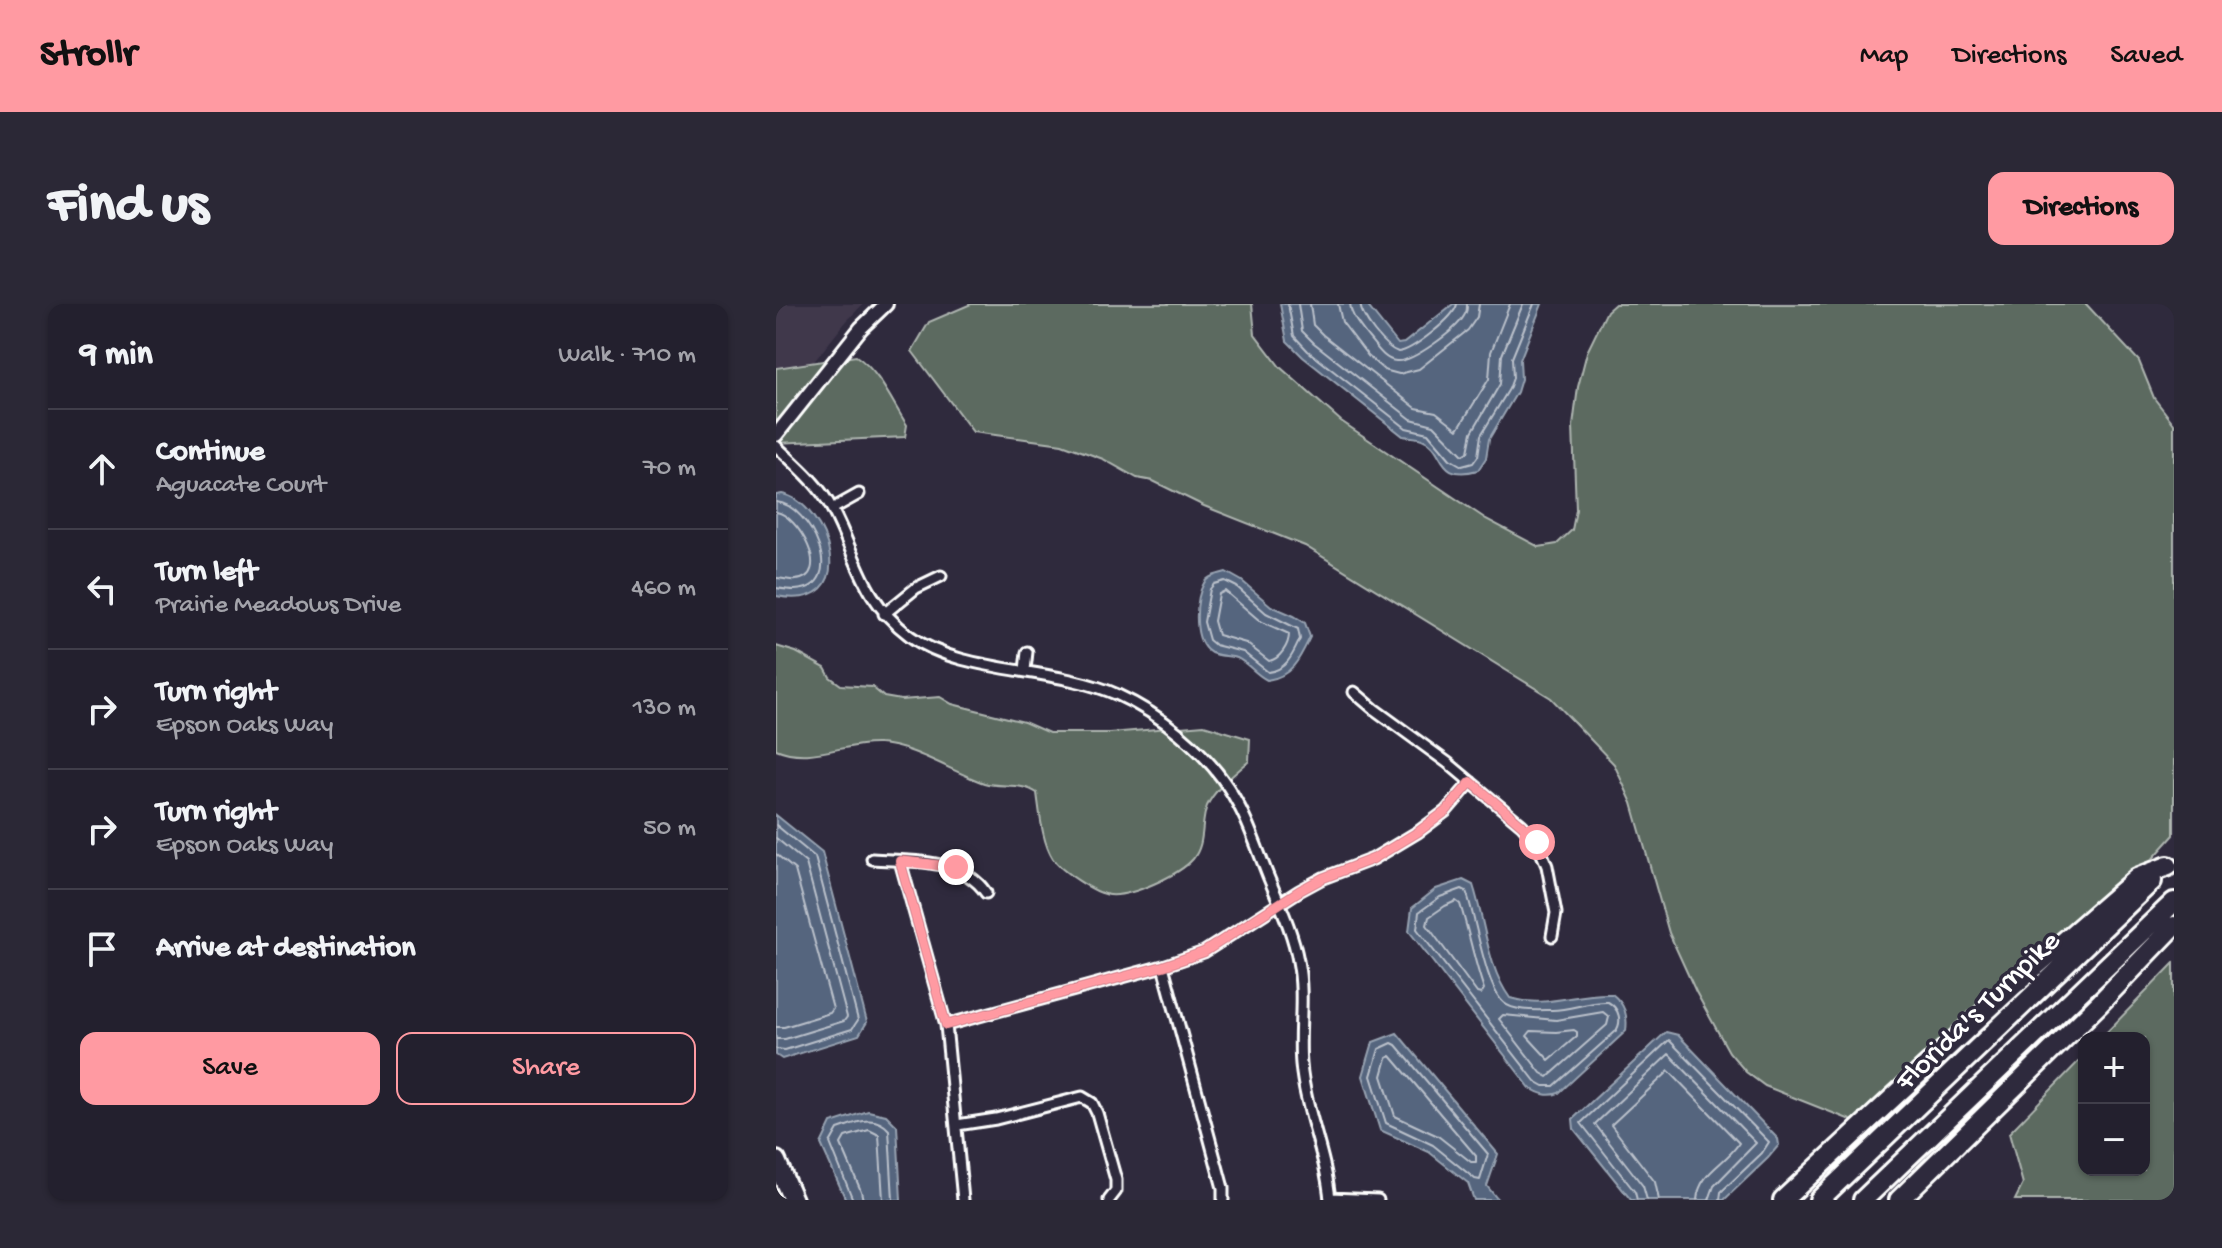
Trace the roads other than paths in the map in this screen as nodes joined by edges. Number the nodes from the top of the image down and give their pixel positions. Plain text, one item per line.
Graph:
1 (886, 304) edge
2 (776, 435) edge
3 (776, 446) edge
4 (859, 494) dead end
5 (832, 509) junction
6 (941, 576) dead end
7 (884, 614) junction
8 (1027, 652) dead end
9 (1025, 670) junction
10 (1354, 692) dead end
11 (1471, 782) junction
12 (872, 859) dead end
13 (900, 861) junction
14 (2171, 863) edge
15 (986, 893) dead end
16 (2174, 902) edge
17 (1279, 903) junction
18 (2174, 926) edge
19 (1552, 936) dead end
20 (1163, 966) junction
21 (946, 1025) junction
22 (957, 1125) junction
23 (776, 1161) edge
24 (1330, 1199) edge
25 (793, 1200) edge
26 (963, 1200) edge
27 (1109, 1200) edge
28 (1223, 1200) edge
29 (1378, 1200) edge
30 (1783, 1200) edge
31 (1819, 1200) edge
32 (1863, 1200) edge
33 (1899, 1200) edge

1 - 2 street
3 - 5 street
4 - 5 street
5 - 7 street
6 - 7 street
7 - 9 street
8 - 9 street
9 - 17 street
10 - 11 street
11 - 17 street
11 - 19 street
12 - 13 street
13 - 15 street
13 - 21 street
14 - 30 highway
14 - 31 highway, Florida's Turnpike
16 - 32 highway, Florida's Turnpike
17 - 20 street
17 - 24 street
18 - 33 highway
20 - 21 street
20 - 28 street
21 - 22 street
22 - 26 street
22 - 27 street
23 - 25 highway
24 - 29 street

